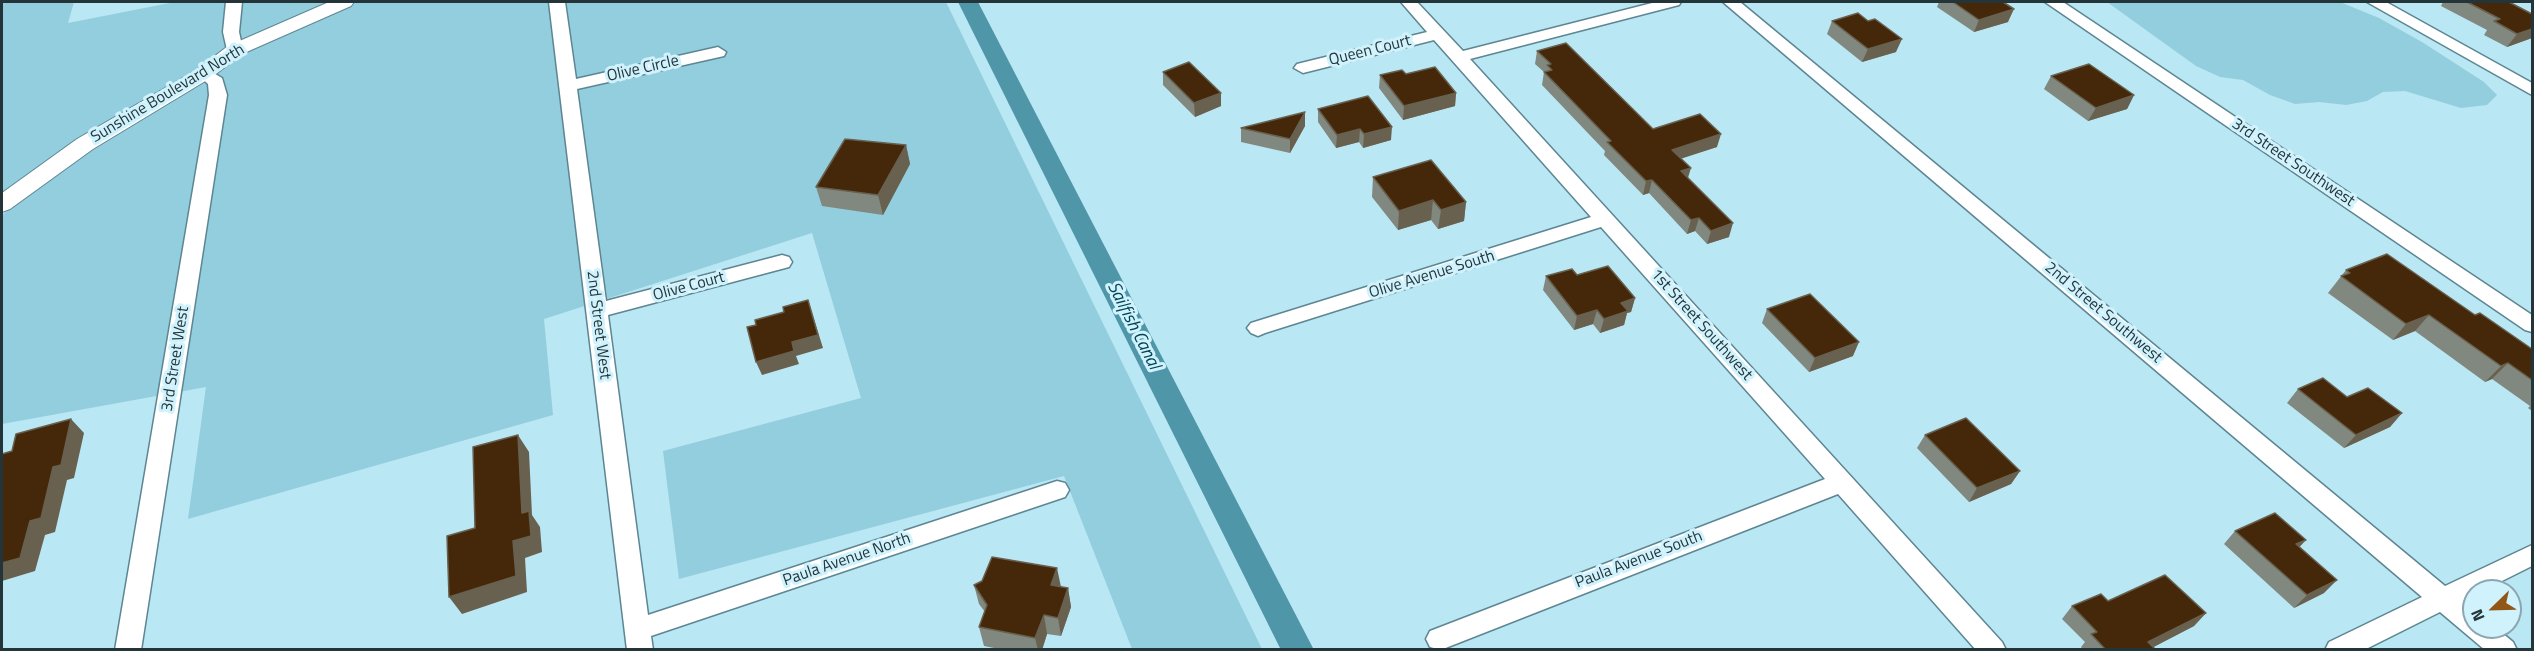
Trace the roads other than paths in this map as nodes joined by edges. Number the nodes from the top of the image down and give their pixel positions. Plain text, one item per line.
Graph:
1 (234, 2) edge
2 (344, 2) edge
3 (556, 2) edge
4 (1409, 2) edge
5 (1673, 2) edge
6 (1731, 2) edge
7 (2053, 2) edge
8 (2375, 2) edge
9 (1438, 34) junction
10 (235, 50) junction
11 (718, 52) dead end
12 (1460, 57) junction
13 (1303, 68) dead end
14 (205, 72) junction
15 (568, 86) junction
16 (2532, 90) edge
17 (2, 204) edge
18 (1606, 219) junction
19 (782, 262) dead end
20 (596, 311) junction
21 (2532, 325) edge
22 (1258, 328) dead end
23 (1841, 483) junction
24 (1057, 490) dead end
25 (2532, 555) edge
26 (2443, 600) junction
27 (2462, 615) edge
28 (1439, 639) dead end
29 (2491, 639) edge
30 (638, 640) edge
31 (128, 650) edge
32 (1993, 650) edge
33 (2338, 650) edge
34 (2504, 650) edge

1 - 10 street
2 - 10 street, Sunshine Boulevard North
3 - 15 street, 2nd Street West
4 - 9 street, 1st Street Southwest
5 - 12 street
6 - 26 street, 2nd Street Southwest
7 - 21 street, 3rd Street Southwest
8 - 16 street
9 - 12 street, 1st Street Southwest
9 - 13 street, Queen Court
10 - 14 street, Sunshine Boulevard North
11 - 15 street, Olive Circle
12 - 18 street, 1st Street Southwest
14 - 17 street, Sunshine Boulevard North
14 - 31 street, 3rd Street West
15 - 20 street, 2nd Street West
18 - 22 street, Olive Avenue South
18 - 23 street, 1st Street Southwest
19 - 20 street, Olive Court
20 - 30 street, 2nd Street West
23 - 28 street, Paula Avenue South
23 - 32 street, 1st Street Southwest
24 - 30 street, Paula Avenue North
25 - 26 street
26 - 27 street, 2nd Street Southwest
26 - 33 street
29 - 34 street, 2nd Street Southwest

